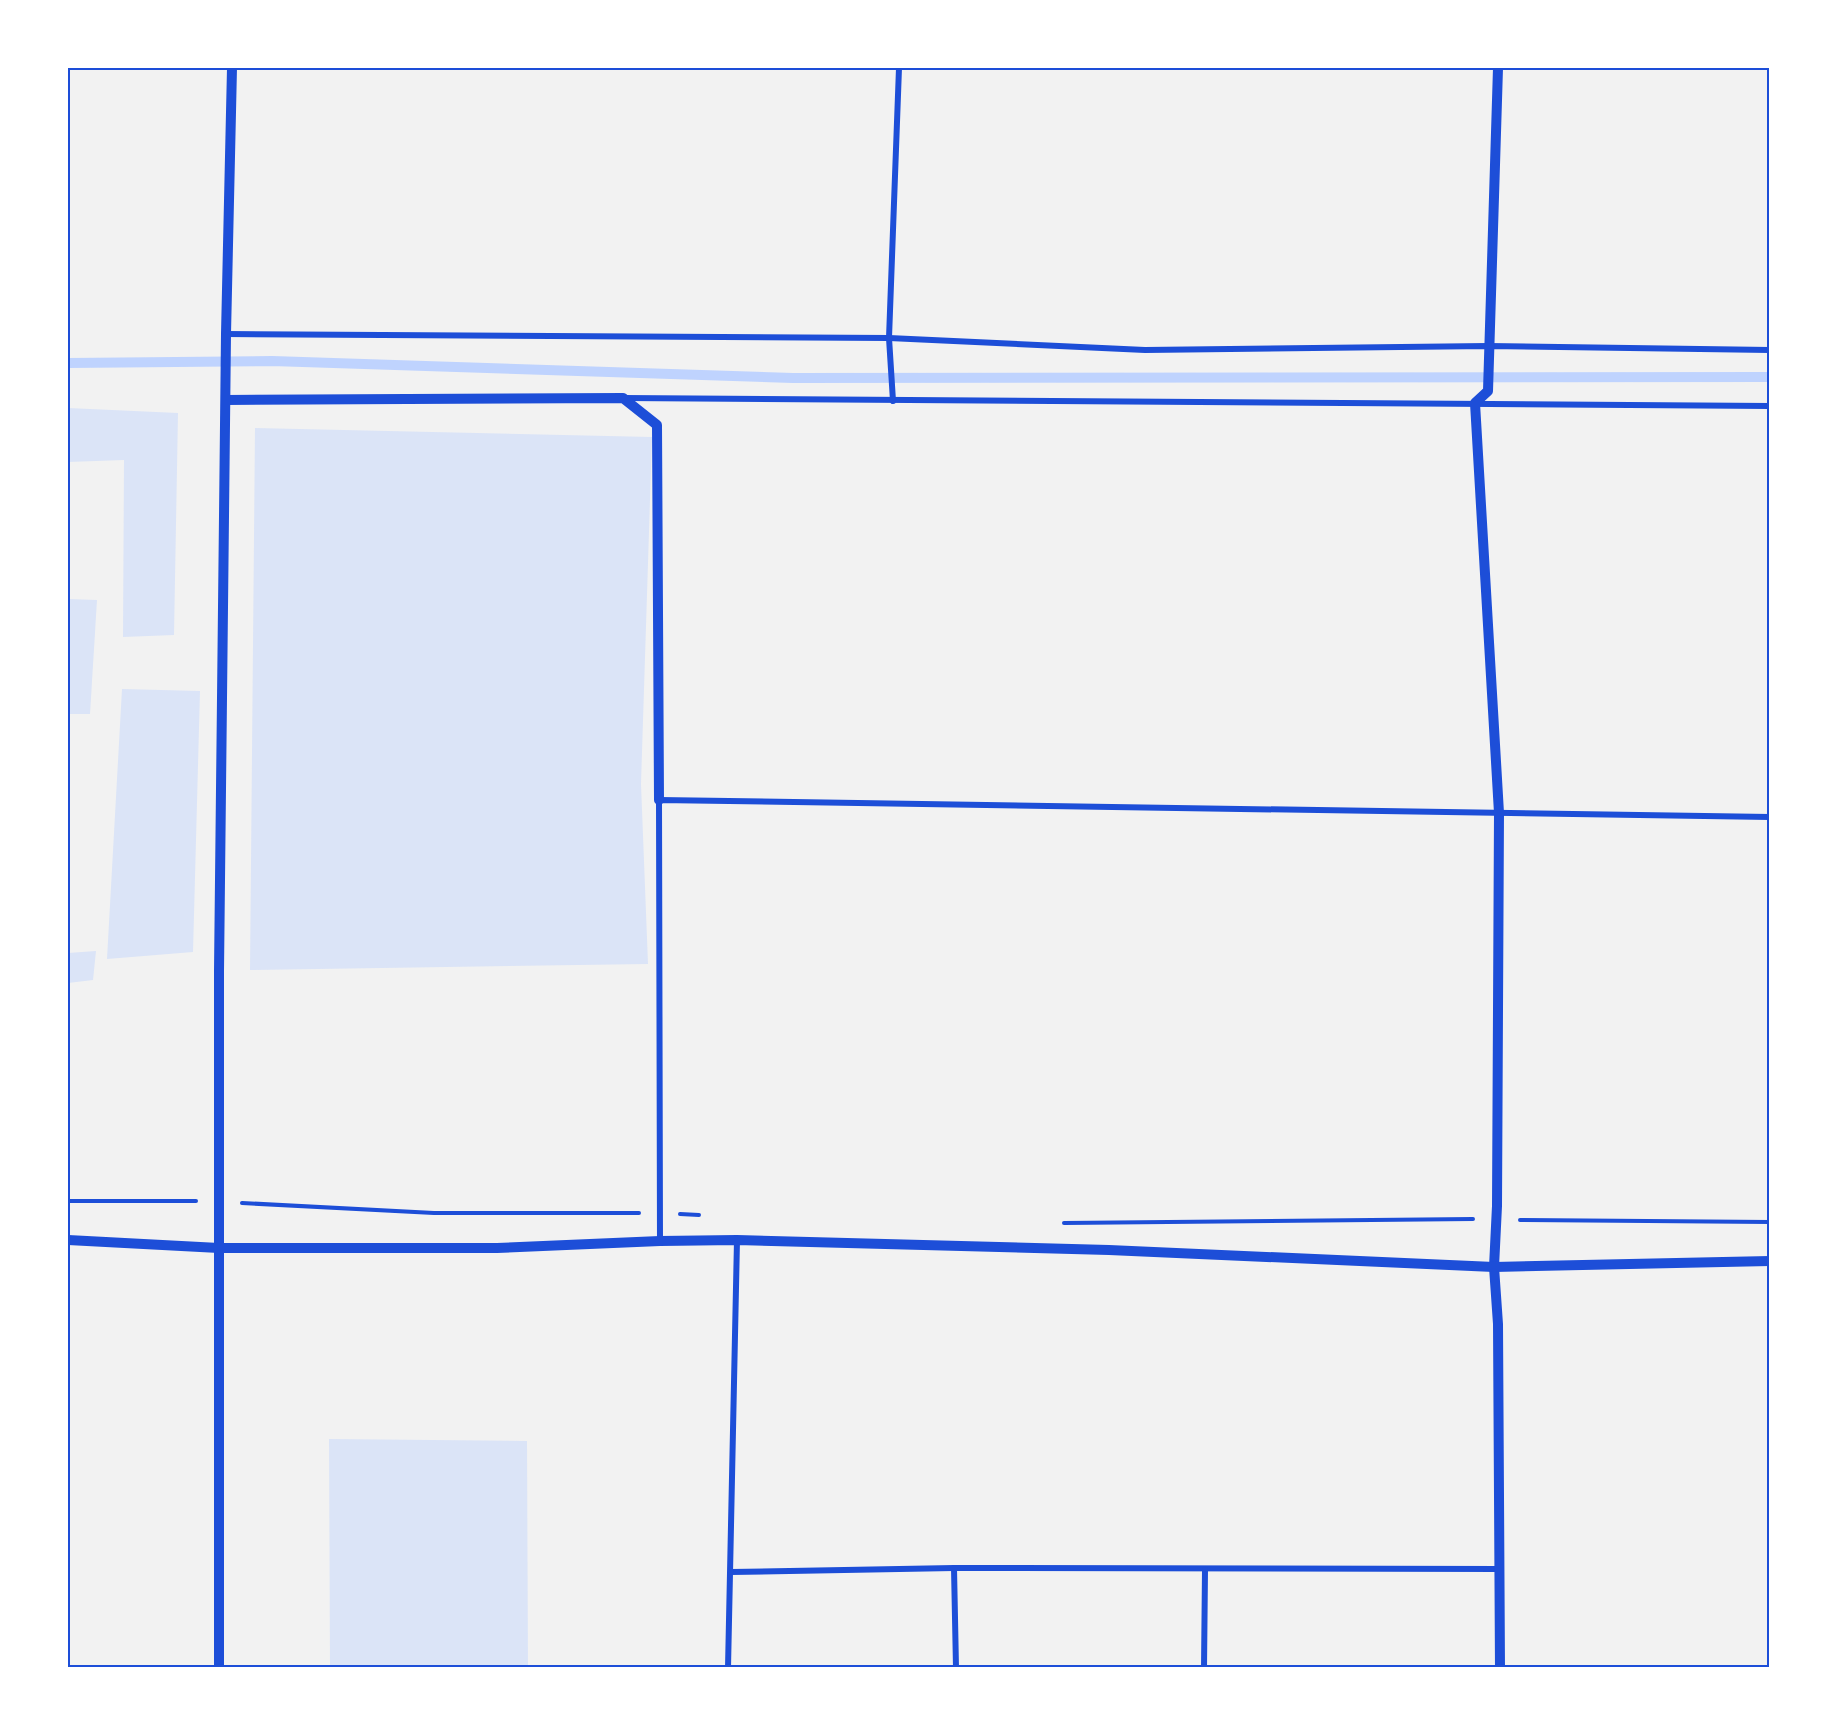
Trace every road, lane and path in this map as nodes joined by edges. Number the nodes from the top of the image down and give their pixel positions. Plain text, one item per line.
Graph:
1 (232, 68) edge
2 (899, 68) edge
3 (1498, 68) edge
4 (889, 338) junction
5 (226, 339) junction
6 (1488, 350) junction
7 (1770, 351) edge
8 (623, 398) junction
9 (226, 400) junction
10 (893, 400) junction
11 (1475, 403) junction
12 (1770, 406) edge
13 (659, 800) junction
14 (1499, 813) junction
15 (1770, 817) edge
16 (68, 1201) edge
17 (204, 1201) dead end
18 (238, 1203) dead end
19 (642, 1213) dead end
20 (678, 1214) dead end
21 (702, 1215) dead end
22 (1485, 1219) dead end
23 (1509, 1220) dead end
24 (1770, 1222) edge
25 (1060, 1223) dead end
26 (68, 1240) edge
27 (660, 1240) junction
28 (737, 1240) junction
29 (219, 1248) junction
30 (1770, 1261) edge
31 (1494, 1267) junction
32 (1770, 1550) edge
33 (1770, 1567) edge
34 (954, 1569) junction
35 (1499, 1569) junction
36 (1205, 1570) junction
37 (731, 1572) junction
38 (219, 1668) edge
39 (728, 1668) edge
40 (956, 1668) edge
41 (1204, 1668) edge
42 (1500, 1668) edge

1 - 5 street
2 - 4 street
3 - 6 street
4 - 5 street
4 - 6 street
4 - 10 street
5 - 9 street
6 - 7 street
6 - 11 street
8 - 9 street
8 - 10 street
8 - 13 street
9 - 29 street
10 - 11 street
11 - 12 street
11 - 14 street
13 - 14 street
13 - 27 street
14 - 15 street
14 - 31 street
16 - 17 path
18 - 19 path
20 - 21 path
22 - 25 path
23 - 24 path
26 - 29 street
27 - 28 street
27 - 29 street
28 - 31 street
28 - 37 street
29 - 38 street
30 - 31 street
31 - 35 street
32 - 33 street
34 - 36 street
34 - 37 street
34 - 40 street
35 - 36 street
35 - 42 street
36 - 41 street
37 - 39 street

